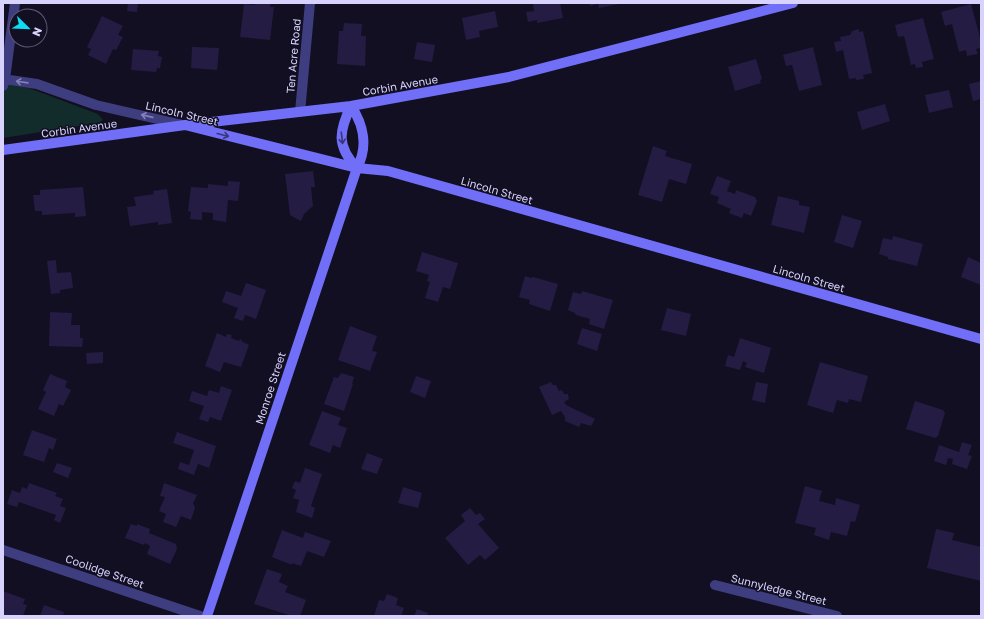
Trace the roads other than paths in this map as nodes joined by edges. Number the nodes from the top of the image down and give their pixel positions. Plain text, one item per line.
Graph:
1 (15, 3) edge
2 (310, 3) edge
3 (793, 3) edge
4 (4, 81) edge
5 (351, 106) junction
6 (300, 112) junction
7 (185, 125) junction
8 (3, 150) edge
9 (357, 168) junction
10 (981, 339) edge
11 (3, 550) edge
12 (715, 585) dead end
13 (200, 616) edge
14 (207, 616) edge
15 (837, 616) edge

1 - 4 street
2 - 6 street, Ten Acre Road
3 - 5 street, Corbin Avenue
7 -> 4 street, Lincoln Street
5 - 6 street, Corbin Avenue
5 - 9 street, Monroe Street
5 -> 9 street
6 - 7 street, Corbin Avenue
7 - 8 street, Corbin Avenue
7 -> 9 street, Lincoln Street
9 - 10 street, Lincoln Street
9 - 14 street, Monroe Street
11 - 13 street, Coolidge Street
12 - 15 street, Sunnyledge Street

